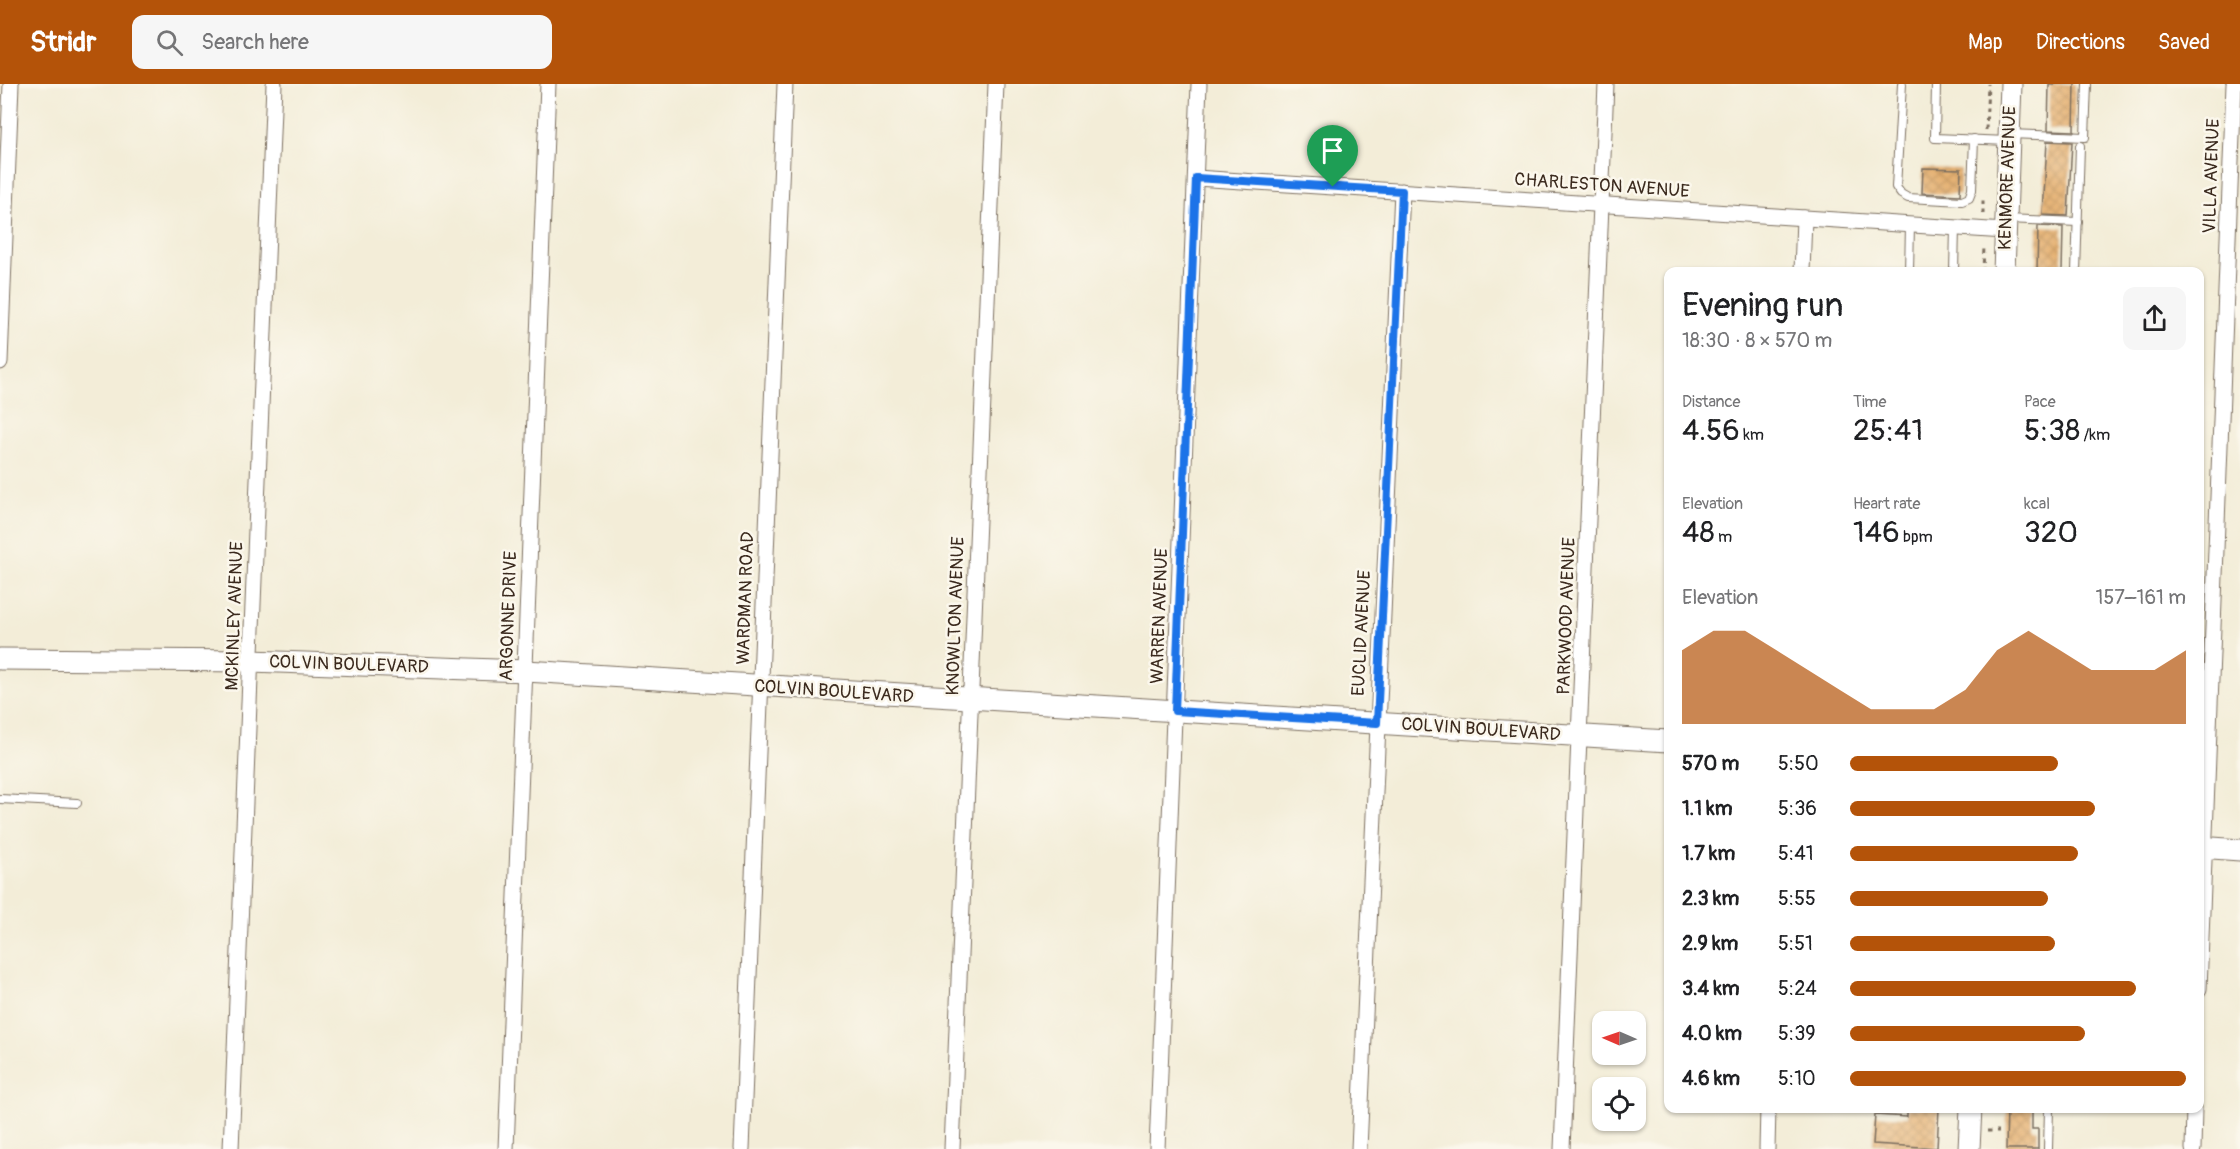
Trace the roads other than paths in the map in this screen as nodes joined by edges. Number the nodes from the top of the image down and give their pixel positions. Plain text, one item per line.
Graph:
1 (11, 84) edge
2 (274, 84) edge
3 (548, 84) edge
4 (785, 84) edge
5 (996, 84) edge
6 (1199, 84) edge
7 (1606, 84) edge
8 (1902, 84) edge
9 (1936, 84) edge
10 (2011, 84) edge
11 (2087, 84) edge
12 (2234, 84) edge
13 (2009, 137) junction
14 (1974, 139) junction
15 (2080, 146) dead end
16 (1196, 178) junction
17 (1402, 191) junction
18 (1602, 205) junction
19 (1804, 218) junction
20 (2078, 222) junction
21 (1910, 225) junction
22 (2005, 225) junction
23 (1956, 227) junction
24 (1802, 267) edge
25 (1909, 267) edge
26 (1954, 267) edge
27 (2004, 267) edge
28 (2076, 267) edge
29 (0, 362) edge
30 (0, 659) edge
31 (251, 661) junction
32 (526, 671) junction
33 (761, 686) junction
34 (971, 699) junction
35 (1175, 711) junction
36 (1377, 723) junction
37 (1580, 735) junction
38 (1664, 741) edge
39 (0, 799) edge
40 (2204, 799) edge
41 (77, 803) dead end
42 (2204, 847) edge
43 (2240, 850) edge
44 (1768, 1113) edge
45 (1971, 1113) edge
46 (2049, 1113) edge
47 (2194, 1113) edge
48 (231, 1149) edge
49 (506, 1149) edge
50 (742, 1149) edge
51 (952, 1149) edge
52 (1157, 1149) edge
53 (1359, 1149) edge
54 (1562, 1149) edge
55 (1767, 1149) edge
56 (1969, 1149) edge
57 (2048, 1149) edge
58 (2193, 1149) edge

1 - 29 street
2 - 31 street, MCKINLEY AVENUE
3 - 32 street, ARGONNE DRIVE
4 - 33 street, WARDMAN ROAD
5 - 34 street, KNOWLTON AVENUE
6 - 16 street, WARREN AVENUE
7 - 18 street, PARKWOOD AVENUE
8 - 14 lane
9 - 14 lane
10 - 13 street, KENMORE AVENUE
11 - 13 lane
12 - 40 street, VILLA AVENUE
13 - 14 lane
13 - 22 street, KENMORE AVENUE
15 - 20 lane
16 - 17 street, CHARLESTON AVENUE
16 - 35 street, WARREN AVENUE
17 - 18 street, CHARLESTON AVENUE
17 - 36 street, EUCLID AVENUE
18 - 19 street, CHARLESTON AVENUE
18 - 37 street, PARKWOOD AVENUE
19 - 21 street, CHARLESTON AVENUE
19 - 24 street
20 - 22 lane
20 - 28 lane
21 - 23 street, CHARLESTON AVENUE
21 - 25 lane
22 - 23 street, CHARLESTON AVENUE
22 - 27 street, KENMORE AVENUE
23 - 26 lane
30 - 31 street, COLVIN BOULEVARD
31 - 32 street, COLVIN BOULEVARD
31 - 48 street, MCKINLEY AVENUE
32 - 33 street, COLVIN BOULEVARD
32 - 49 street, ARGONNE DRIVE
33 - 34 street, COLVIN BOULEVARD
33 - 50 street, WARDMAN ROAD
34 - 35 street, COLVIN BOULEVARD
34 - 51 street, KNOWLTON AVENUE
35 - 36 street, COLVIN BOULEVARD
35 - 52 street, WARREN AVENUE
36 - 37 street, COLVIN BOULEVARD
36 - 53 street, EUCLID AVENUE
37 - 38 street, COLVIN BOULEVARD
37 - 54 street, PARKWOOD AVENUE
39 - 41 lane
42 - 43 street
44 - 55 street
45 - 56 street
46 - 57 lane
47 - 58 street

